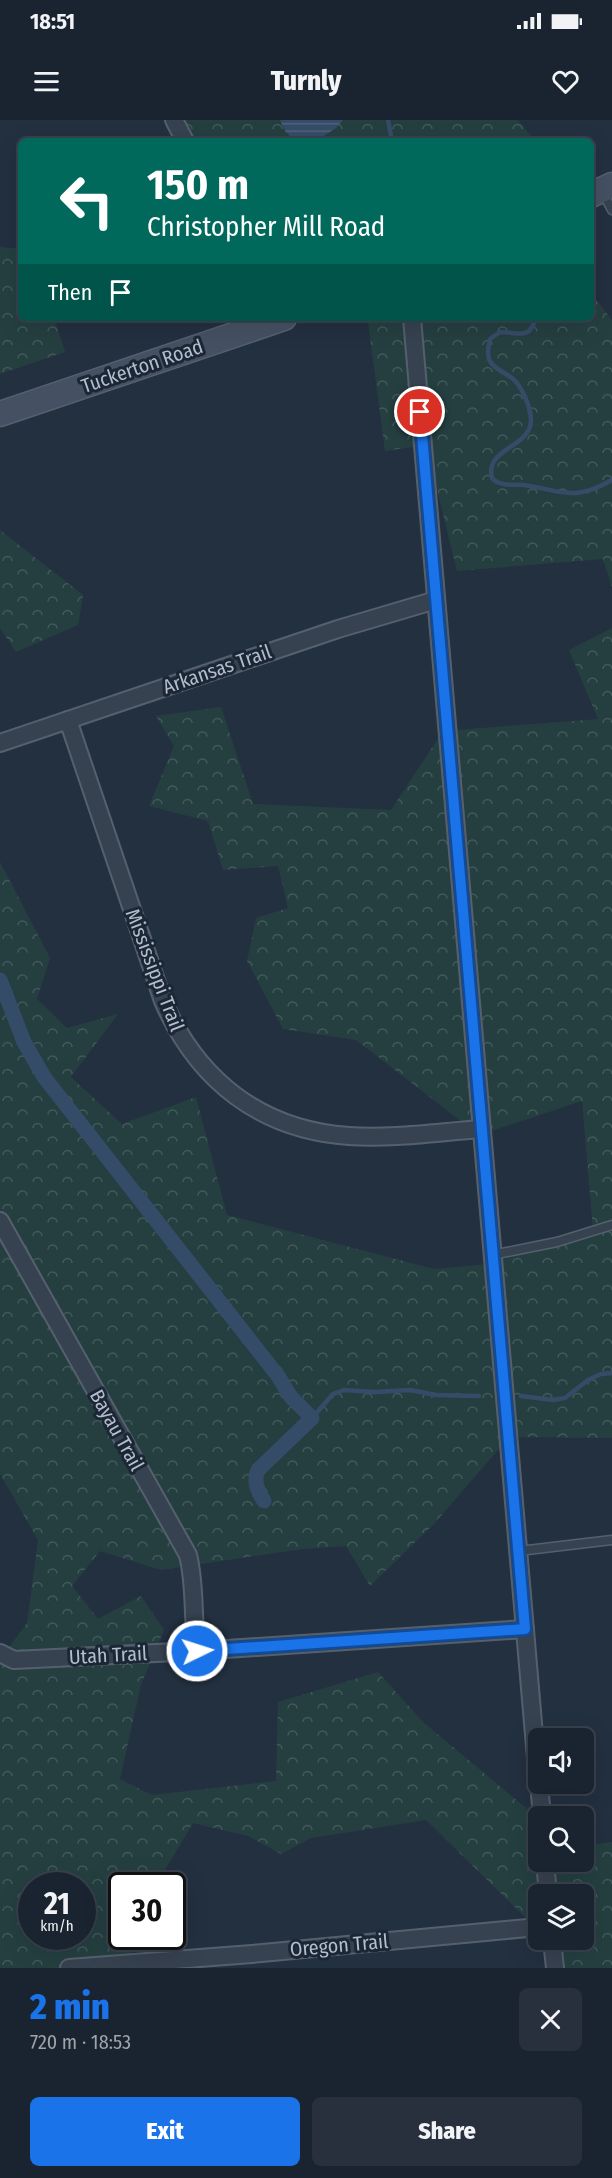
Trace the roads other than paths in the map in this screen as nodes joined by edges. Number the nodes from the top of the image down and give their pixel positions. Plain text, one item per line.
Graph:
1 (174, 120) edge
2 (183, 138) edge
3 (270, 321) edge
4 (412, 321) edge
5 (0, 414) edge
6 (436, 600) junction
7 (68, 720) junction
8 (0, 743) edge
9 (482, 1129) junction
10 (0, 1221) edge
11 (612, 1225) edge
12 (492, 1255) junction
13 (612, 1540) edge
14 (519, 1551) junction
15 (525, 1629) junction
16 (197, 1651) junction
17 (5, 1659) edge
18 (534, 1728) edge
19 (528, 1928) edge
20 (553, 1950) edge
21 (252, 1961) edge
22 (69, 1968) edge
23 (555, 1968) edge

1 - 2 street
3 - 5 main road, Tuckerton Road
4 - 6 street
6 - 7 street, Arkansas Trail
6 - 9 street
7 - 8 street, Arkansas Trail
7 - 9 street, Mississippi Trail
9 - 12 street
10 - 16 street, Bayau Trail
11 - 12 lane
12 - 14 street
13 - 14 lane
14 - 15 street
15 - 16 street, Utah Trail
15 - 18 street
16 - 17 street, Utah Trail
19 - 21 street, Oregon Trail
20 - 23 street
21 - 22 street, Oregon Trail

